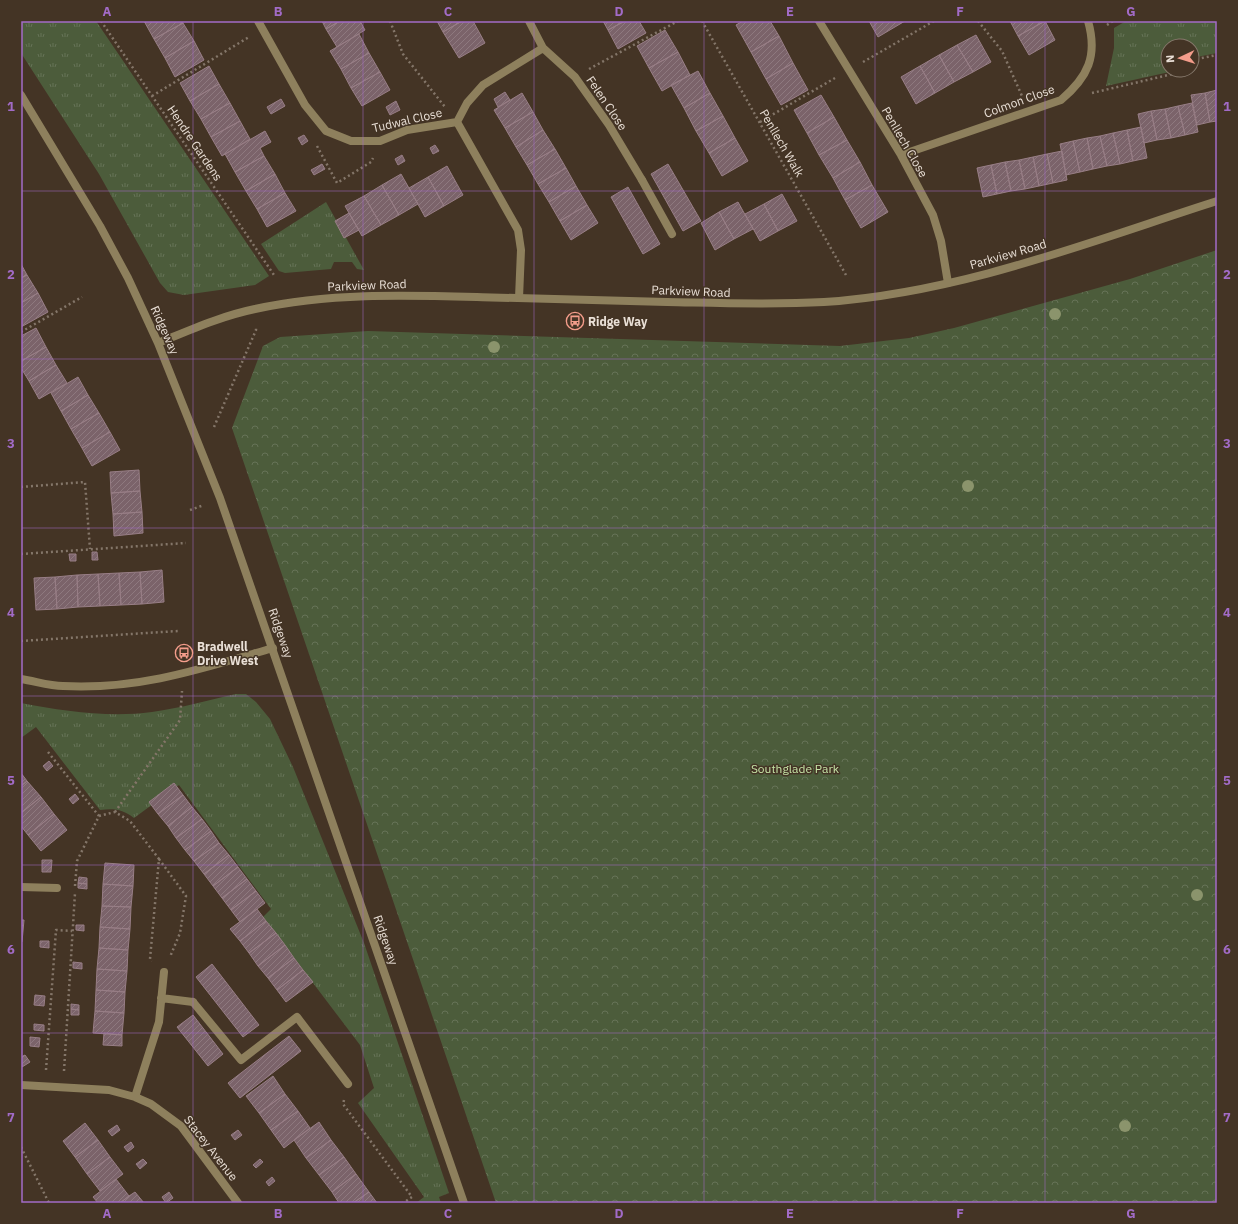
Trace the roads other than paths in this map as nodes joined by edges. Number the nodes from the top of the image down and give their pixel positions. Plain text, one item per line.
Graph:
1 (258, 21) edge
2 (529, 21) edge
3 (819, 21) edge
4 (1088, 21) edge
5 (543, 48) junction
6 (21, 95) edge
7 (457, 122) junction
8 (901, 155) junction
9 (1217, 201) edge
10 (672, 234) dead end
11 (948, 283) junction
12 (520, 298) junction
13 (158, 343) junction
14 (273, 648) junction
15 (21, 679) edge
16 (21, 887) edge
17 (57, 888) dead end
18 (164, 972) road end
19 (161, 998) junction
20 (348, 1084) road end
21 (21, 1085) edge
22 (135, 1097) junction
23 (238, 1203) edge
24 (464, 1203) edge

1 - 7 street, Tudwal Close
2 - 5 street, Felen Close
3 - 8 street, Penllech Close
4 - 8 street, Colmon Close
5 - 7 street
5 - 10 street, Felen Close
6 - 13 street, Ridgeway
7 - 12 street, Tudwal Close
8 - 11 street, Penllech Close
9 - 11 street, Parkview Road
11 - 12 street, Parkview Road
12 - 13 street, Parkview Road
13 - 14 street, Ridgeway
14 - 15 street
14 - 24 street, Ridgeway
16 - 17 street
18 - 19 street
19 - 20 street
19 - 22 street
21 - 22 street, Stacey Avenue
22 - 23 street, Stacey Avenue

